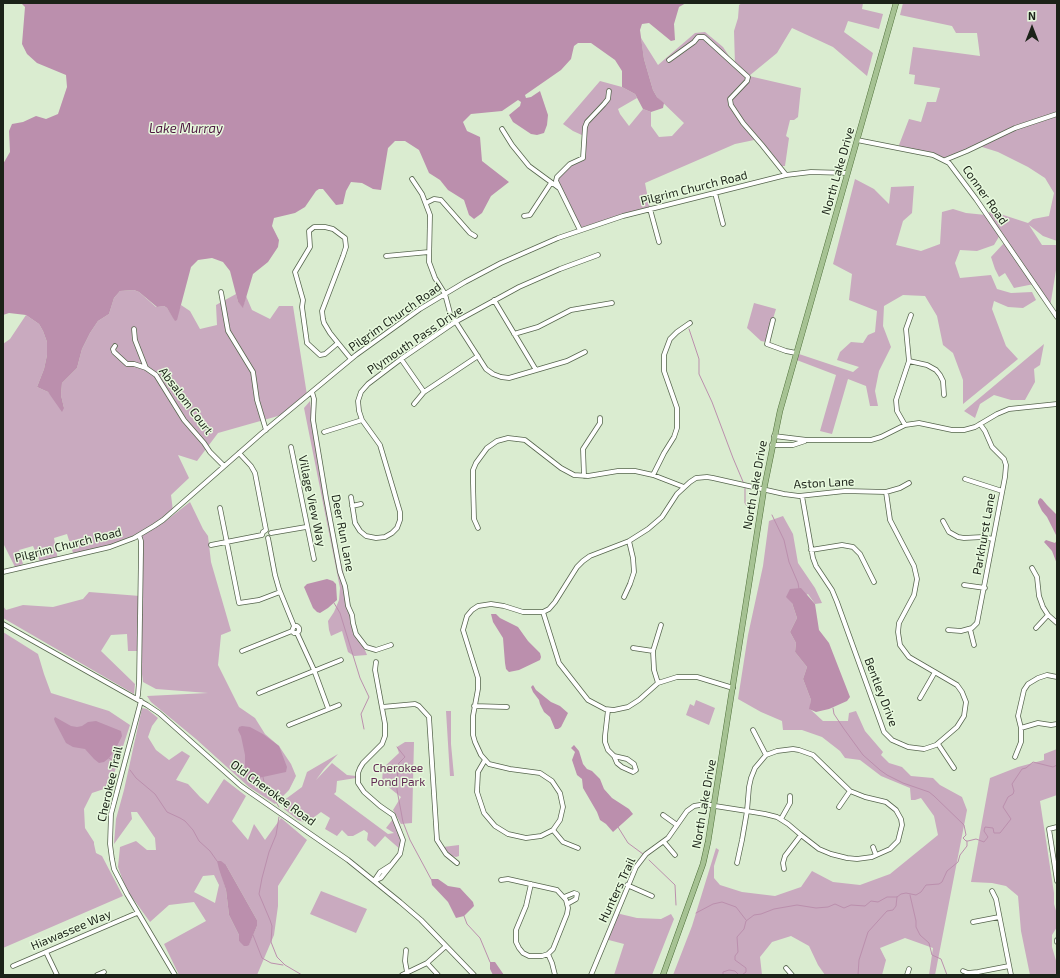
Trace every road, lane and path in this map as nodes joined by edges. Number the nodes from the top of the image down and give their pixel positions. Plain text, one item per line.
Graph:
1 (896, 3) edge
2 (669, 60) dead end
3 (609, 91) dead end
4 (1057, 114) edge
5 (502, 129) dead end
6 (857, 140) junction
7 (945, 160) junction
8 (847, 173) junction
9 (786, 175) junction
10 (412, 179) dead end
11 (551, 183) junction
12 (560, 188) junction
13 (715, 193) junction
14 (426, 203) junction
15 (650, 209) junction
16 (524, 216) dead end
17 (723, 224) dead end
18 (580, 230) junction
19 (475, 236) dead end
20 (659, 242) dead end
21 (429, 252) junction
22 (598, 255) dead end
23 (386, 256) dead end
24 (221, 292) dead end
25 (444, 294) junction
26 (494, 300) junction
27 (612, 303) dead end
28 (911, 315) dead end
29 (1057, 317) edge
30 (773, 320) dead end
31 (455, 322) junction
32 (690, 323) dead end
33 (134, 329) dead end
34 (514, 334) junction
35 (338, 343) junction
36 (114, 346) dead end
37 (586, 352) dead end
38 (796, 353) junction
39 (478, 356) junction
40 (401, 358) junction
41 (351, 359) junction
42 (909, 361) junction
43 (146, 368) junction
44 (536, 370) junction
45 (312, 392) junction
46 (424, 392) junction
47 (944, 395) dead end
48 (414, 404) dead end
49 (1057, 404) edge
50 (600, 418) dead end
51 (362, 420) junction
52 (980, 424) junction
53 (905, 425) junction
54 (266, 430) junction
55 (324, 432) dead end
56 (774, 436) junction
57 (807, 440) junction
58 (772, 445) junction
59 (290, 446) dead end
60 (239, 453) junction
61 (224, 466) junction
62 (654, 475) junction
63 (584, 476) junction
64 (964, 479) dead end
65 (909, 483) dead end
66 (684, 487) junction
67 (764, 489) junction
68 (1002, 491) junction
69 (886, 492) junction
70 (802, 496) junction
71 (351, 498) dead end
72 (360, 504) dead end
73 (352, 506) junction
74 (220, 508) dead end
75 (943, 521) dead end
76 (306, 527) junction
77 (478, 528) dead end
78 (266, 530) junction
79 (271, 533) junction
80 (139, 535) junction
81 (262, 535) junction
82 (268, 538) junction
83 (993, 539) junction
84 (628, 541) junction
85 (226, 542) junction
86 (211, 545) dead end
87 (811, 550) junction
88 (314, 558) dead end
89 (1032, 568) dead end
90 (3, 572) edge
91 (874, 582) dead end
92 (964, 585) dead end
93 (985, 588) junction
94 (280, 592) junction
95 (624, 597) dead end
96 (543, 612) junction
97 (1048, 615) junction
98 (1057, 623) edge
99 (3, 624) edge
100 (661, 625) dead end
101 (294, 626) junction
102 (1036, 628) dead end
103 (970, 629) junction
104 (948, 630) dead end
105 (292, 631) junction
106 (297, 633) junction
107 (391, 645) dead end
108 (974, 645) dead end
109 (633, 648) dead end
110 (242, 651) dead end
111 (653, 652) junction
112 (341, 660) dead end
113 (376, 662) dead end
114 (314, 670) junction
115 (935, 672) junction
116 (1057, 677) edge
117 (658, 683) junction
118 (733, 688) junction
119 (259, 693) dead end
120 (920, 698) dead end
121 (139, 700) junction
122 (338, 705) dead end
123 (474, 706) junction
124 (507, 706) dead end
125 (382, 707) junction
126 (328, 708) junction
127 (608, 710) junction
128 (1057, 724) edge
129 (289, 725) dead end
130 (1020, 728) junction
131 (753, 730) dead end
132 (938, 744) junction
133 (766, 755) junction
134 (614, 756) junction
135 (1015, 757) dead end
136 (485, 760) junction
137 (954, 768) dead end
138 (850, 791) junction
139 (790, 796) dead end
140 (715, 806) junction
141 (839, 807) dead end
142 (747, 811) junction
143 (662, 815) dead end
144 (781, 819) junction
145 (677, 825) junction
146 (1057, 827) edge
147 (554, 830) junction
148 (801, 836) junction
149 (664, 842) junction
150 (873, 847) dead end
151 (578, 848) dead end
152 (675, 855) dead end
153 (876, 855) junction
154 (457, 863) dead end
155 (736, 864) dead end
156 (784, 869) dead end
157 (501, 880) dead end
158 (374, 881) junction
159 (1057, 881) edge
160 (531, 884) junction
161 (627, 885) junction
162 (992, 891) dead end
163 (652, 896) dead end
164 (564, 897) junction
165 (567, 904) junction
166 (137, 913) junction
167 (999, 917) junction
168 (973, 922) dead end
169 (446, 946) junction
170 (406, 950) dead end
171 (46, 952) junction
172 (548, 954) junction
173 (427, 963) junction
174 (13, 966) dead end
175 (1010, 966) junction
176 (786, 968) dead end
177 (909, 969) dead end
178 (963, 971) dead end
179 (407, 972) junction
180 (57, 975) edge
181 (175, 975) edge
182 (402, 975) edge
183 (438, 975) edge
184 (474, 975) edge
185 (555, 975) edge
186 (591, 975) edge
187 (663, 975) edge
188 (792, 975) edge
189 (907, 975) edge
190 (1011, 975) edge

1 - 6 main road, North Lake Drive
2 - 9 street
3 - 12 street
4 - 7 street
5 - 11 street
6 - 7 street, Conner Road
6 - 8 main road, North Lake Drive
7 - 29 street, Conner Road
8 - 9 street, Pilgrim Church Road
8 - 38 main road, North Lake Drive
9 - 13 street, Pilgrim Church Road
10 - 14 street
11 - 12 street
11 - 16 street
12 - 18 street
13 - 15 street, Pilgrim Church Road
13 - 17 street
14 - 19 street
14 - 21 street
15 - 18 street, Pilgrim Church Road
15 - 20 street
18 - 25 street, Pilgrim Church Road
21 - 23 street
21 - 25 street
22 - 26 street, Plymouth Pass Drive
24 - 54 street
25 - 31 street
25 - 41 street, Pilgrim Church Road
26 - 31 street, Plymouth Pass Drive
26 - 34 street
27 - 34 street
28 - 42 street
30 - 38 street
31 - 39 street
31 - 40 street, Plymouth Pass Drive
32 - 62 street
33 - 43 street, Absalom Court
34 - 44 street
35 - 35 street
35 - 41 street
36 - 43 street, Absalom Court
37 - 44 street
38 - 56 main road, North Lake Drive
39 - 44 street
39 - 46 street
40 - 46 street
40 - 51 street, Plymouth Pass Drive
41 - 45 street, Pilgrim Church Road
42 - 47 street
42 - 53 street
43 - 61 street, Absalom Court
45 - 54 street, Pilgrim Church Road
45 - 107 street, Deer Run Lane
46 - 48 street
49 - 52 street
50 - 63 street
51 - 55 street
51 - 73 street, Plymouth Pass Drive
52 - 53 street
52 - 68 street, Parkhurst Lane
53 - 57 street
54 - 60 street, Pilgrim Church Road
56 - 57 street
56 - 58 main road, North Lake Drive
57 - 58 street
58 - 67 main road, North Lake Drive
59 - 76 street, Village View Way
60 - 61 street, Pilgrim Church Road
60 - 78 street
61 - 80 street, Pilgrim Church Road
62 - 63 street
62 - 66 street
63 - 77 street
64 - 68 street
65 - 69 street, Aston Lane
66 - 67 street, Aston Lane
66 - 84 street
67 - 70 street, Aston Lane
67 - 118 main road, North Lake Drive
68 - 83 street, Parkhurst Lane
69 - 70 street, Aston Lane
69 - 115 street, Bentley Drive
70 - 87 street, Bentley Drive
71 - 73 street, Plymouth Pass Drive
72 - 73 street
74 - 85 street
75 - 83 street
76 - 79 street
76 - 88 street, Village View Way
78 - 79 street
78 - 81 street
79 - 82 street
80 - 90 street, Pilgrim Church Road
80 - 121 street, Cherokee Trail
81 - 82 street
81 - 85 street
82 - 94 street
83 - 93 street, Parkhurst Lane
84 - 95 street
84 - 96 street
85 - 86 street
85 - 94 street
87 - 91 street
87 - 132 street, Bentley Drive
89 - 97 street
92 - 93 street
93 - 103 street, Parkhurst Lane
94 - 101 street
96 - 123 street
96 - 127 street
97 - 98 street
97 - 102 street
99 - 121 street, Old Cherokee Road
100 - 111 street
101 - 105 street
101 - 106 street
103 - 104 street
103 - 108 street
105 - 106 street
105 - 110 street
106 - 114 street
109 - 111 street
111 - 117 street
112 - 114 street
113 - 125 street
114 - 119 street
114 - 126 street
115 - 120 street
115 - 132 street, Bentley Drive
116 - 130 street
117 - 118 street
117 - 127 street
118 - 140 main road, North Lake Drive
121 - 158 street, Old Cherokee Road
121 - 166 street, Cherokee Trail
122 - 126 street
123 - 124 street
123 - 136 street
125 - 154 street
125 - 158 street
126 - 129 street
127 - 134 street
128 - 130 street
130 - 135 street
131 - 133 street
132 - 137 street
133 - 138 street
133 - 142 street
134 - 134 street
136 - 147 street
136 - 147 street
138 - 141 street
138 - 153 street
139 - 144 street
140 - 142 street, Hunters Trail
140 - 145 street, Hunters Trail
140 - 187 main road, North Lake Drive
142 - 144 street, Hunters Trail
142 - 155 street
143 - 145 street
144 - 148 street
145 - 149 street, Hunters Trail
146 - 159 street
147 - 151 street
148 - 153 street
148 - 156 street
149 - 152 street
149 - 161 street, Hunters Trail
150 - 153 street
157 - 160 street
158 - 169 street, Old Cherokee Road
160 - 164 street
160 - 172 street
161 - 163 street
161 - 186 street, Hunters Trail
162 - 167 street
164 - 165 street
164 - 165 street
165 - 172 street
166 - 171 street, Hiawassee Way
166 - 181 street, Cherokee Trail
167 - 168 street
167 - 175 street
169 - 173 street
169 - 184 street, Old Cherokee Road
170 - 179 street
171 - 174 street, Hiawassee Way
171 - 180 street
172 - 185 street
173 - 179 street
173 - 183 street
175 - 178 street
175 - 190 street
176 - 188 street
177 - 189 street
179 - 182 street

